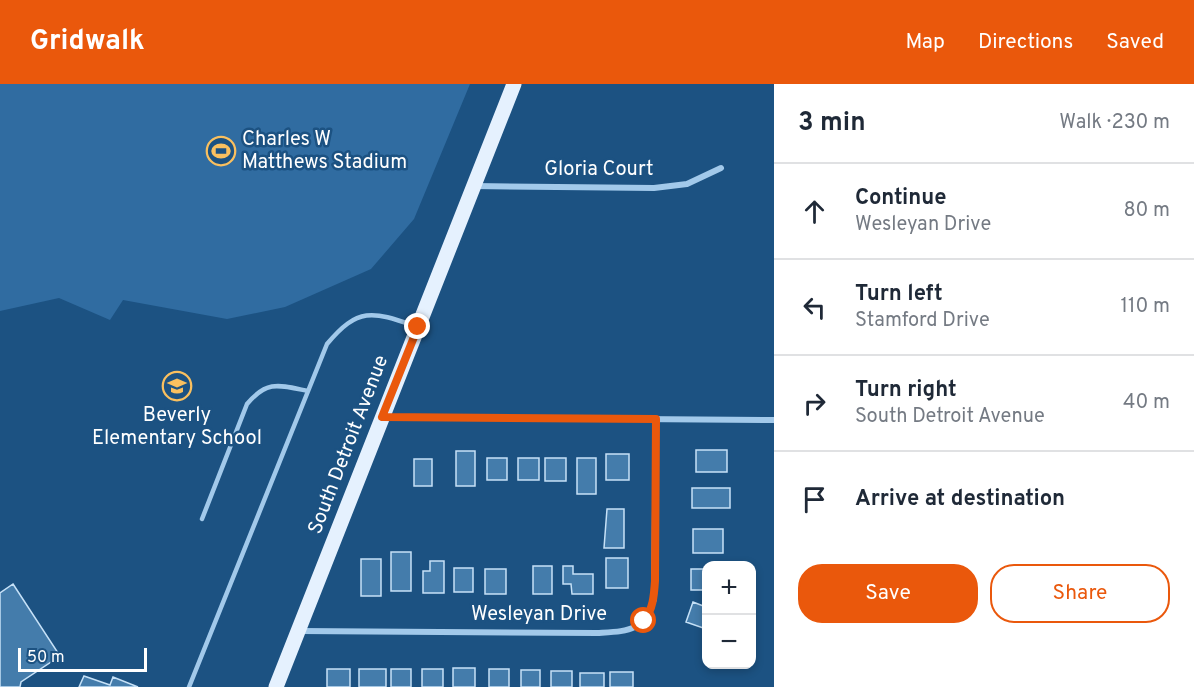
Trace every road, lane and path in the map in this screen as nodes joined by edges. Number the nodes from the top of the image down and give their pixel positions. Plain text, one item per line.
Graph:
1 (514, 84) edge
2 (721, 168) dead end
3 (473, 186) junction
4 (418, 327) junction
5 (308, 391) junction
6 (382, 417) junction
7 (656, 419) junction
8 (774, 420) edge
9 (202, 519) dead end
10 (299, 632) junction
11 (189, 687) edge
12 (276, 687) edge

1 - 3 main road, South Detroit Avenue
2 - 3 street, Gloria Court
3 - 4 main road, South Detroit Avenue
4 - 5 lane
4 - 6 main road, South Detroit Avenue
5 - 9 lane
5 - 11 lane
6 - 7 street
6 - 10 main road, South Detroit Avenue
7 - 8 street
7 - 10 street, Wesleyan Drive
10 - 12 main road, South Detroit Avenue

